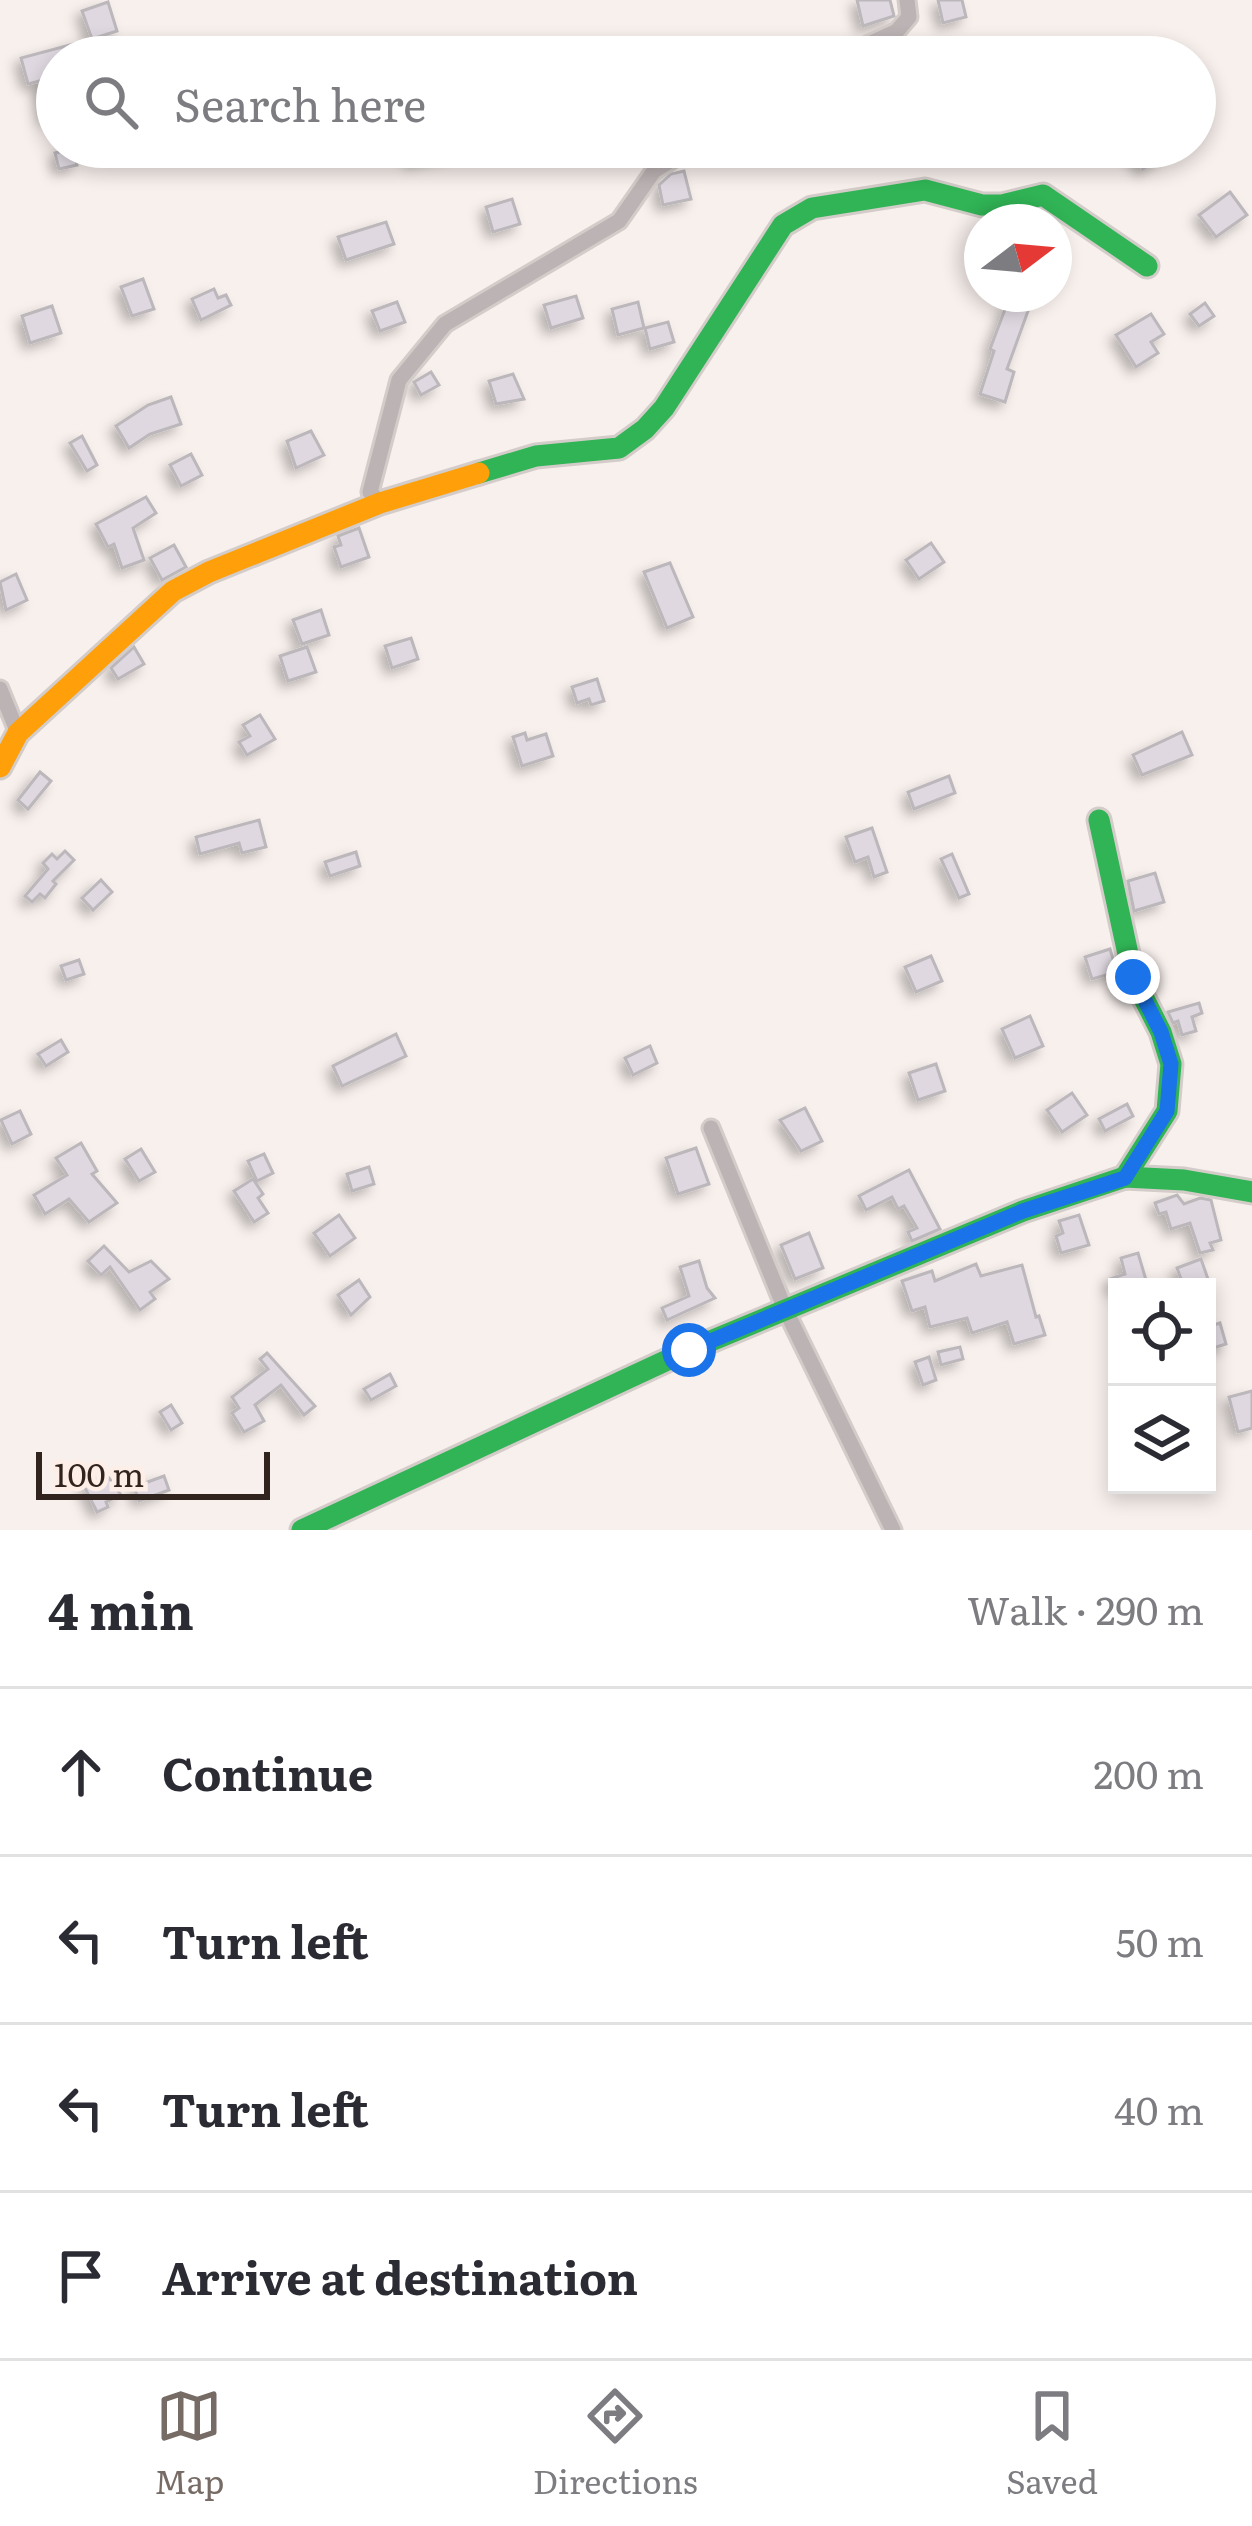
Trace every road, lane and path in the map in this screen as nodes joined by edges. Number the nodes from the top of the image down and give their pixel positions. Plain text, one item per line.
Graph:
1 (907, 0) edge
2 (888, 36) edge
3 (660, 168) edge
4 (1147, 266) dead end
5 (380, 503) junction
6 (0, 689) edge
7 (18, 734) junction
8 (0, 767) edge
9 (1099, 820) dead end
10 (711, 1128) dead end
11 (1125, 1178) junction
12 (1252, 1192) edge
13 (784, 1309) junction
14 (302, 1530) edge
15 (893, 1530) edge

1 - 2 street
3 - 5 street
4 - 5 street
5 - 7 street
6 - 7 street
7 - 8 street
9 - 11 street
10 - 13 street
11 - 12 street
11 - 13 street
13 - 14 street
13 - 15 street

